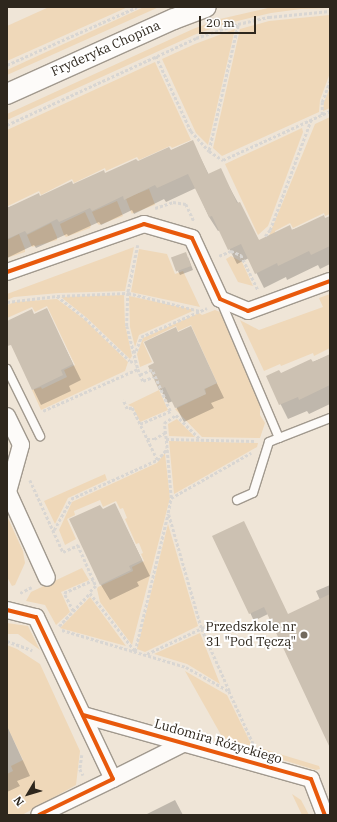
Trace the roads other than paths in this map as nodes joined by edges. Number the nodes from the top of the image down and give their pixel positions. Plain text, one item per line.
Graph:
1 (206, 7) edge
2 (7, 94) edge
3 (7, 272) edge
4 (330, 281) edge
5 (217, 303) junction
6 (7, 369) edge
7 (7, 416) edge
8 (330, 418) edge
9 (40, 436) dead end
10 (279, 438) junction
11 (237, 500) dead end
12 (47, 578) dead end
13 (7, 610) edge
14 (83, 715) junction
15 (185, 743) junction
16 (112, 779) junction
17 (39, 815) edge
18 (325, 815) edge

1 - 2 street, Fryderyka Chopina
3 - 5 street
4 - 5 street
5 - 10 lane
6 - 9 lane
7 - 12 street
8 - 10 lane
10 - 11 lane
13 - 14 street
14 - 15 street, Ludomira Różyckiego
14 - 16 street
15 - 16 street
15 - 18 street, Ludomira Różyckiego
16 - 17 street

